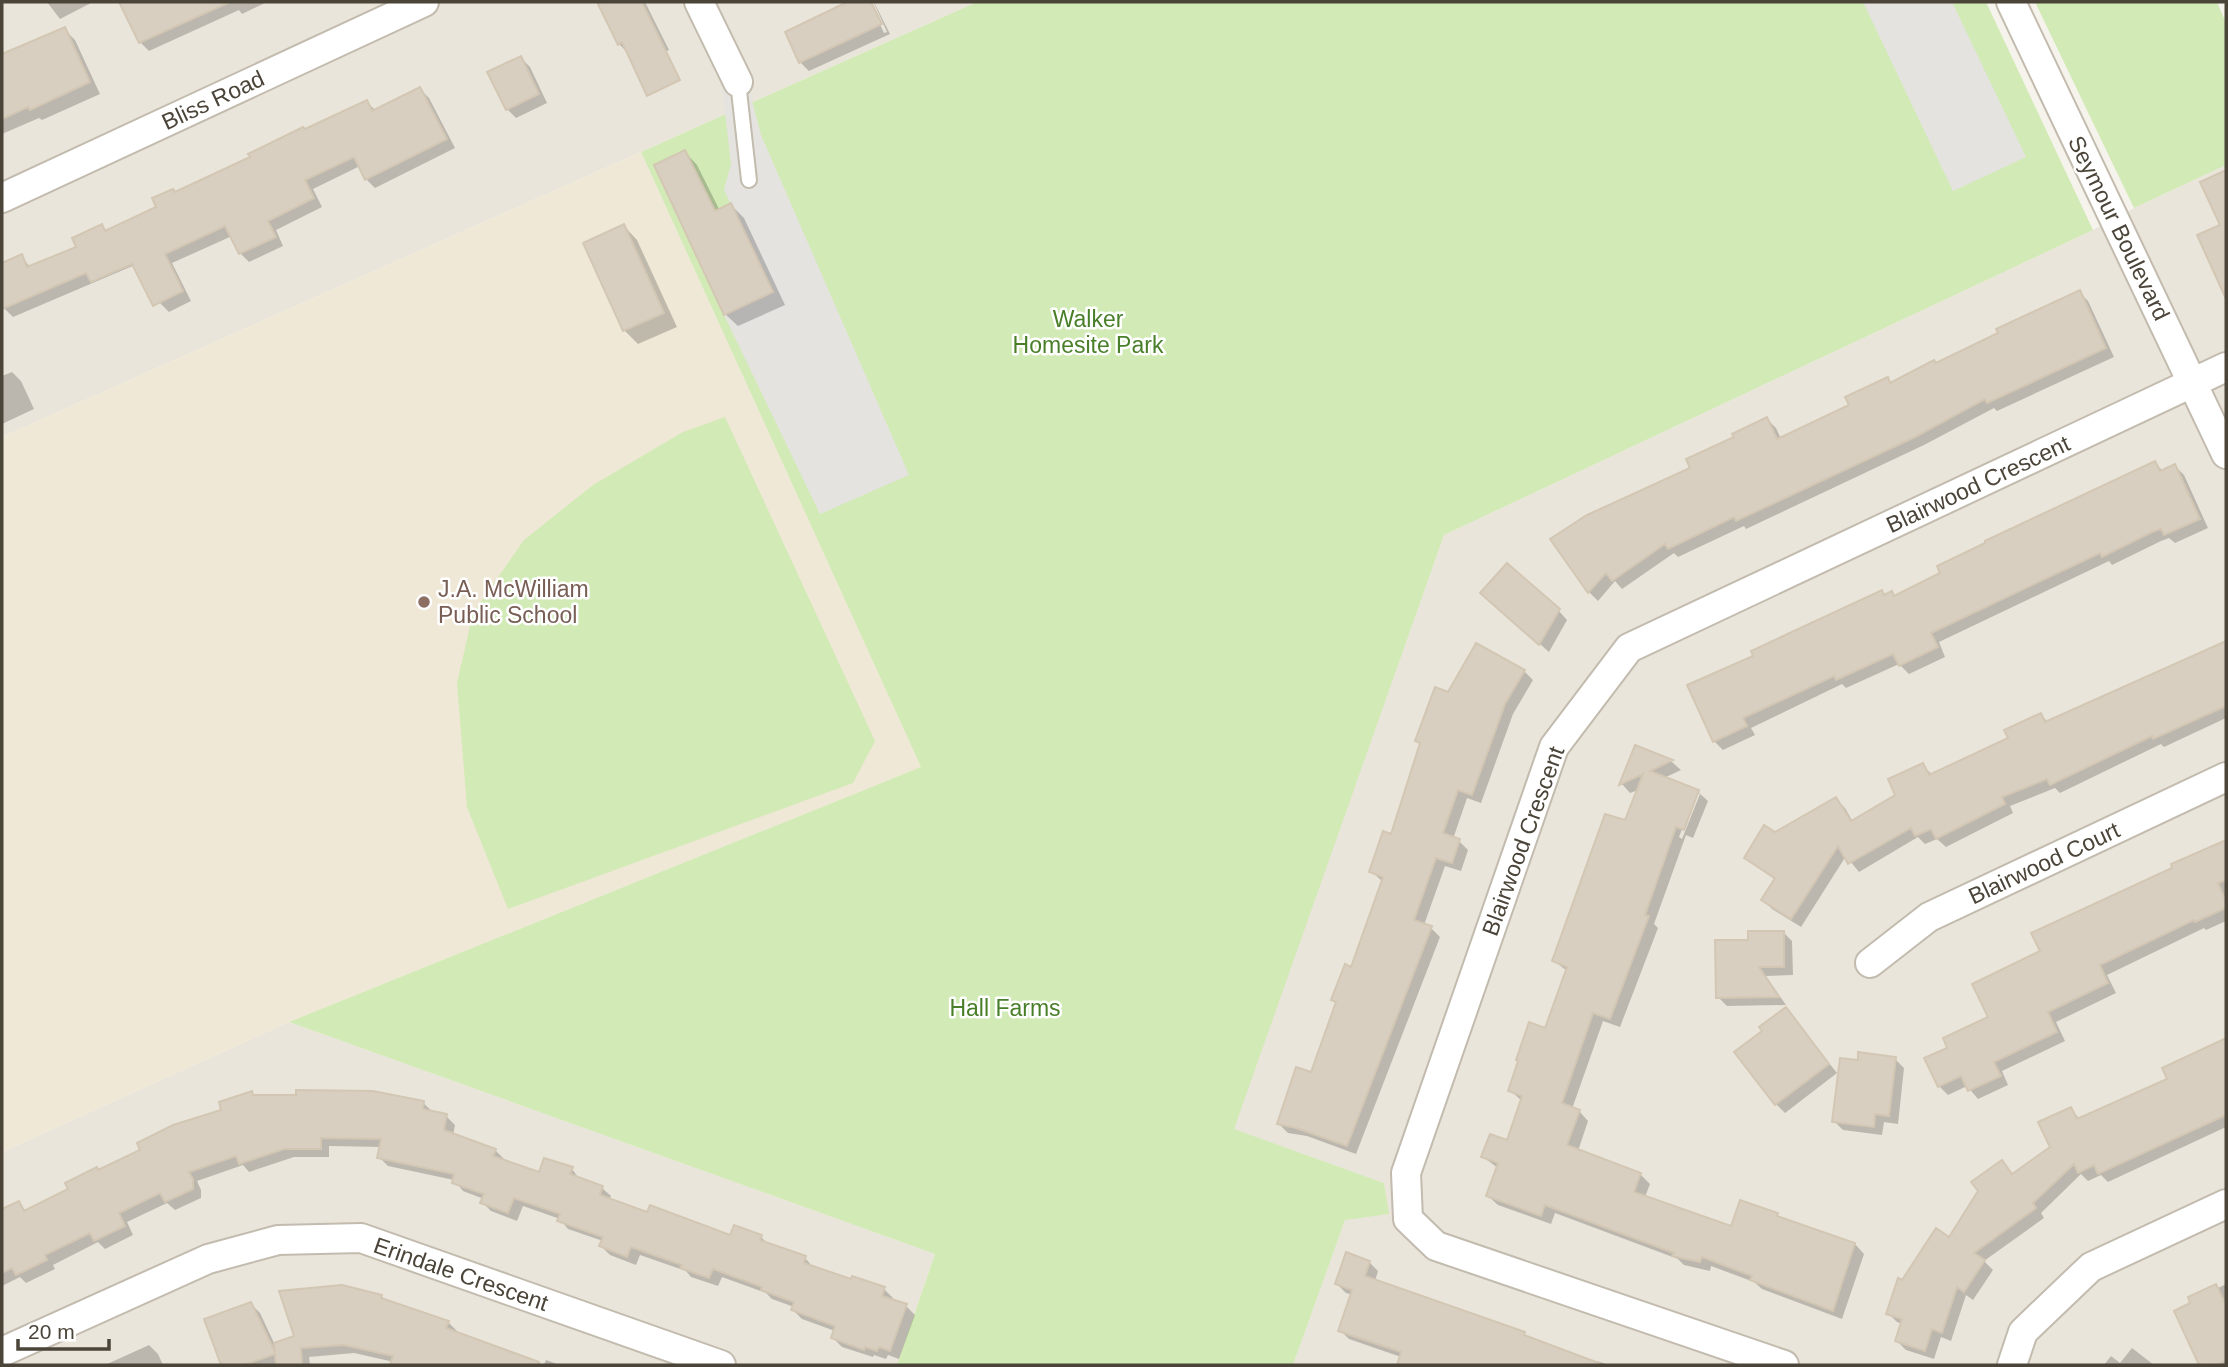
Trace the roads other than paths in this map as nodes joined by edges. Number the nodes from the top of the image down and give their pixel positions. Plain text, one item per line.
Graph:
1 (424, 2) edge
2 (699, 2) edge
3 (2011, 2) edge
4 (738, 82) joint
5 (749, 180) dead end
6 (2, 198) edge
7 (2226, 367) edge
8 (2194, 383) junction
9 (2226, 454) edge
10 (2226, 777) edge
11 (1870, 963) dead end
12 (2226, 1204) edge
13 (6, 1356) edge
14 (721, 1365) edge
15 (1784, 1365) edge
16 (2012, 1365) edge

1 - 6 street, Bliss Road
2 - 4 street
3 - 8 street, Seymour Boulevard
4 - 5 lane
7 - 8 street, Blairwood Crescent
8 - 9 street, Seymour Boulevard
8 - 15 street, Blairwood Crescent
10 - 11 street, Blairwood Court
12 - 16 street
13 - 14 street, Erindale Crescent

